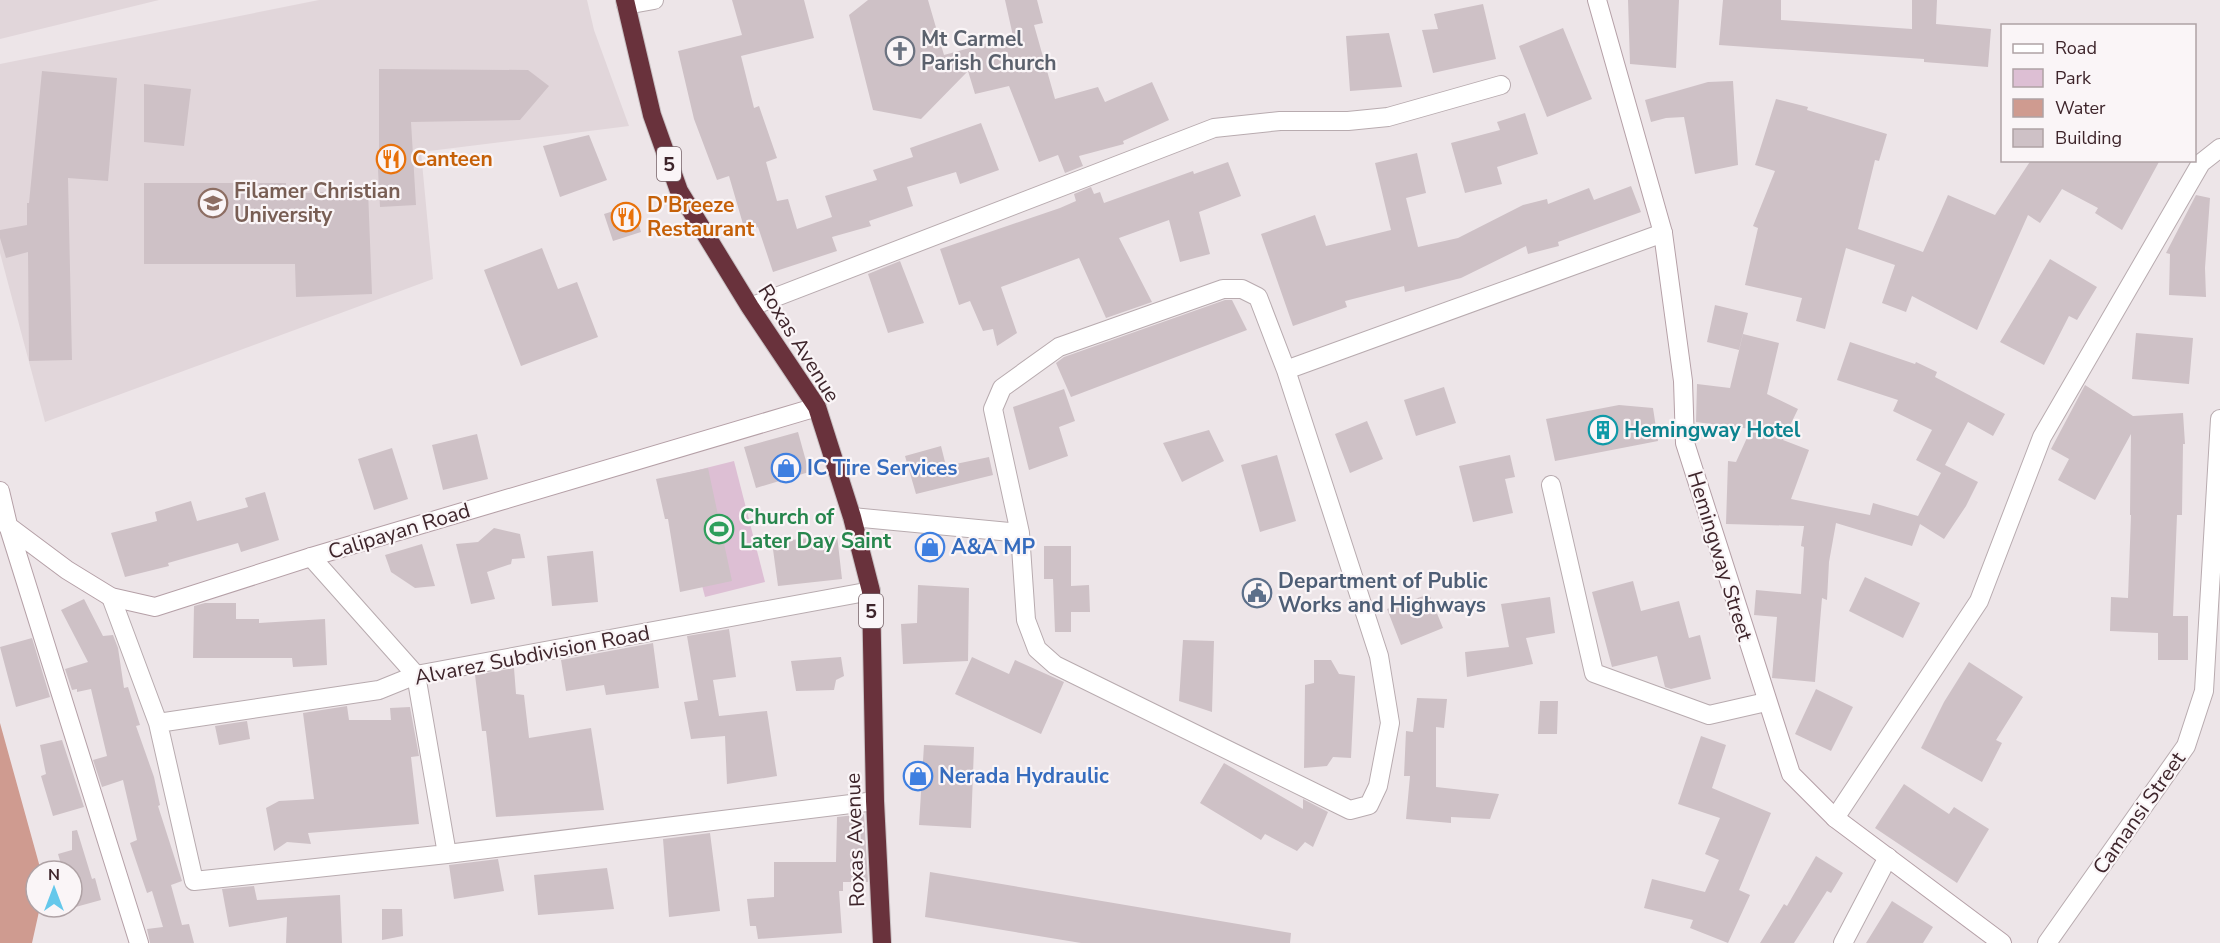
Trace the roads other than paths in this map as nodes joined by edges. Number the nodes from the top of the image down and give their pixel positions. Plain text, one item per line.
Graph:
1 (654, 0) edge
2 (1598, 0) edge
3 (626, 3) edge
4 (1500, 85) dead end
5 (2220, 147) edge
6 (1663, 233) junction
7 (750, 307) junction
8 (1286, 370) junction
9 (817, 406) junction
10 (2220, 419) edge
11 (1551, 485) dead end
12 (0, 490) edge
13 (852, 517) junction
14 (2217, 519) edge
15 (4, 523) edge
16 (1020, 533) junction
17 (311, 557) junction
18 (871, 591) junction
19 (111, 597) junction
20 (416, 675) junction
21 (1766, 702) junction
22 (158, 723) junction
23 (875, 801) junction
24 (1835, 818) junction
25 (447, 854) junction
26 (1888, 857) junction
27 (140, 943) edge
28 (882, 943) edge
29 (1843, 943) edge
30 (2002, 943) edge
31 (2047, 943) edge

1 - 3 street
2 - 6 street, Hemingway Street
3 - 7 highway, Roxas Avenue / 5
4 - 7 street
5 - 24 street
6 - 8 street
6 - 21 street, Hemingway Street
7 - 9 highway, Roxas Avenue / 5
8 - 16 street
8 - 16 street
9 - 13 highway, Roxas Avenue / 5
9 - 17 street, Calipayan Road
10 - 14 street, Camansi Street
11 - 21 street
12 - 15 street
13 - 16 street
13 - 18 highway, Roxas Avenue / 5
14 - 31 street, Camansi Street
15 - 19 street, Calipayan Road
15 - 27 street
17 - 19 street, Calipayan Road
17 - 20 street
18 - 20 street, Alvarez Subdivision Road
18 - 23 highway, Roxas Avenue / 5
19 - 22 street
20 - 22 street, Alvarez Subdivision Road
20 - 25 street
21 - 24 street, Hemingway Street
22 - 25 street
23 - 25 street
23 - 28 highway, Roxas Avenue / 5
24 - 26 street, Hemingway Street
26 - 29 street
26 - 30 street, Hemingway Street

